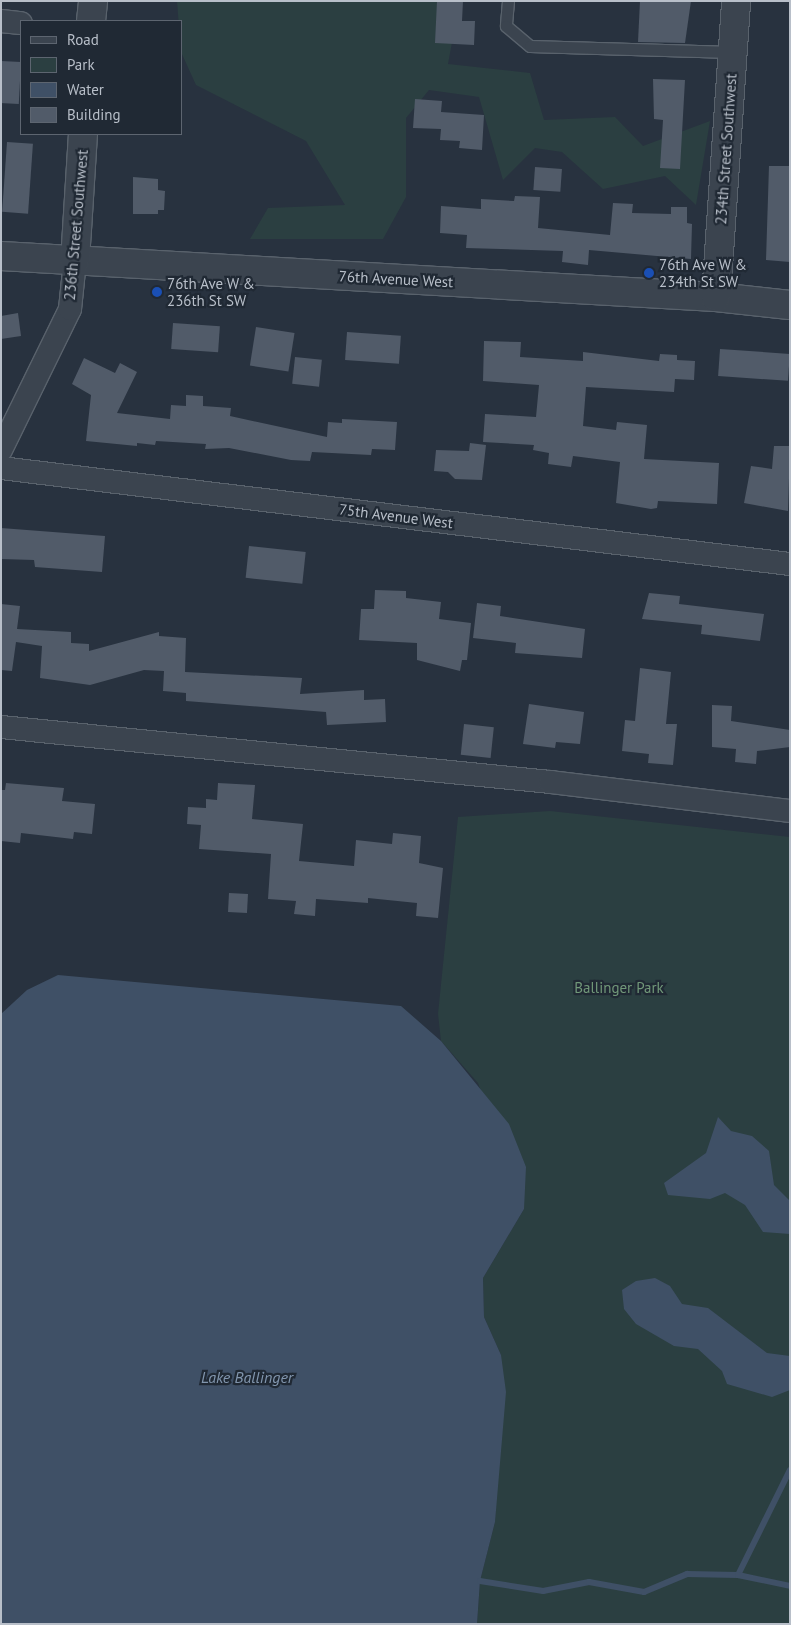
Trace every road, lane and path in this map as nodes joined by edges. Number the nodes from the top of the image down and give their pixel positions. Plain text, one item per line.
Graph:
1 (92, 1) edge
2 (508, 1) edge
3 (736, 1) edge
4 (91, 20) edge
5 (1, 21) edge
6 (20, 23) edge
7 (732, 52) junction
8 (83, 135) edge
9 (1, 256) edge
10 (75, 261) junction
11 (716, 297) junction
12 (790, 305) edge
13 (1, 450) edge
14 (1, 468) edge
15 (790, 564) edge
16 (1, 727) edge
17 (790, 812) edge

1 - 4 street
2 - 7 lane
3 - 7 street, 234th Street Southwest
5 - 6 street
7 - 11 street, 234th Street Southwest
8 - 10 street, 236th Street Southwest
9 - 10 street, 76th Avenue West
10 - 11 street, 76th Avenue West
10 - 13 street, 236th Street Southwest
11 - 12 street, 76th Avenue West
14 - 15 street, 75th Avenue West
16 - 17 street

